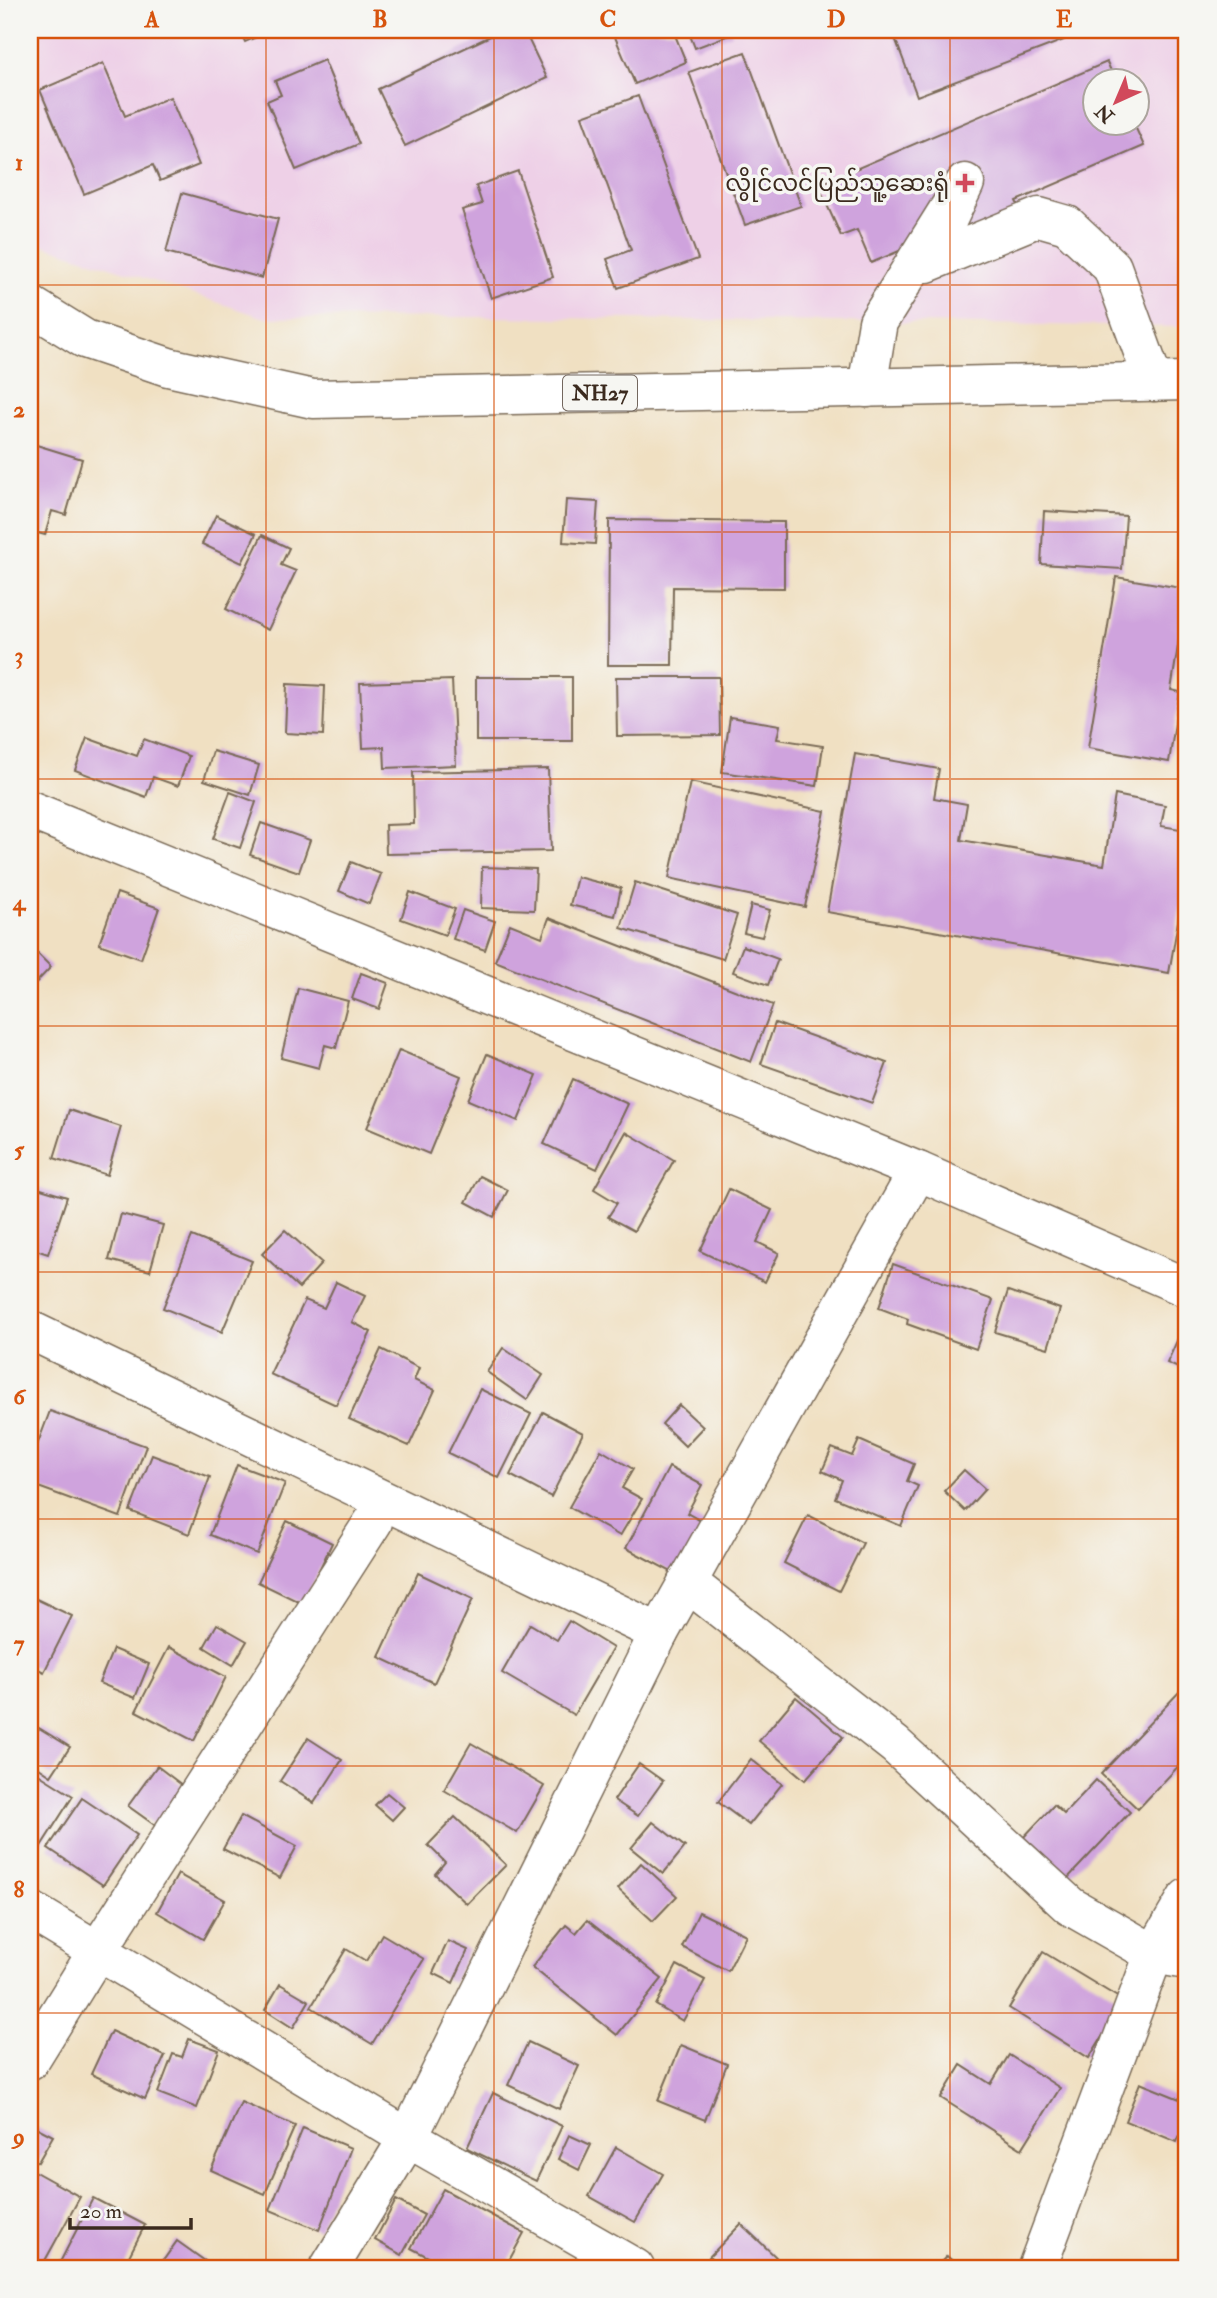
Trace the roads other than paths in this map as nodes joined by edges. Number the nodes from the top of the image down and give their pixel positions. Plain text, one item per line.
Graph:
1 (30, 305) edge
2 (1171, 382) edge
3 (867, 388) junction
4 (30, 810) edge
5 (918, 1171) junction
6 (1187, 1288) edge
7 (30, 1330) edge
8 (373, 1522) dead end
9 (687, 1582) junction
10 (659, 1633) junction
11 (1187, 1898) edge
12 (30, 1910) edge
13 (98, 1950) junction
14 (1170, 1957) edge
15 (30, 2060) edge
16 (408, 2138) junction
17 (329, 2268) edge
18 (635, 2268) edge
19 (1037, 2268) edge

1 - 3 main road, NH27
2 - 3 main road, NH27
2 - 3 main road
4 - 5 main road
5 - 6 main road
5 - 9 main road
7 - 10 main road
8 - 13 main road
9 - 10 main road
9 - 14 main road
10 - 16 main road
11 - 14 main road
12 - 13 main road
13 - 15 main road
13 - 16 main road
14 - 19 main road
16 - 17 main road
16 - 18 main road

